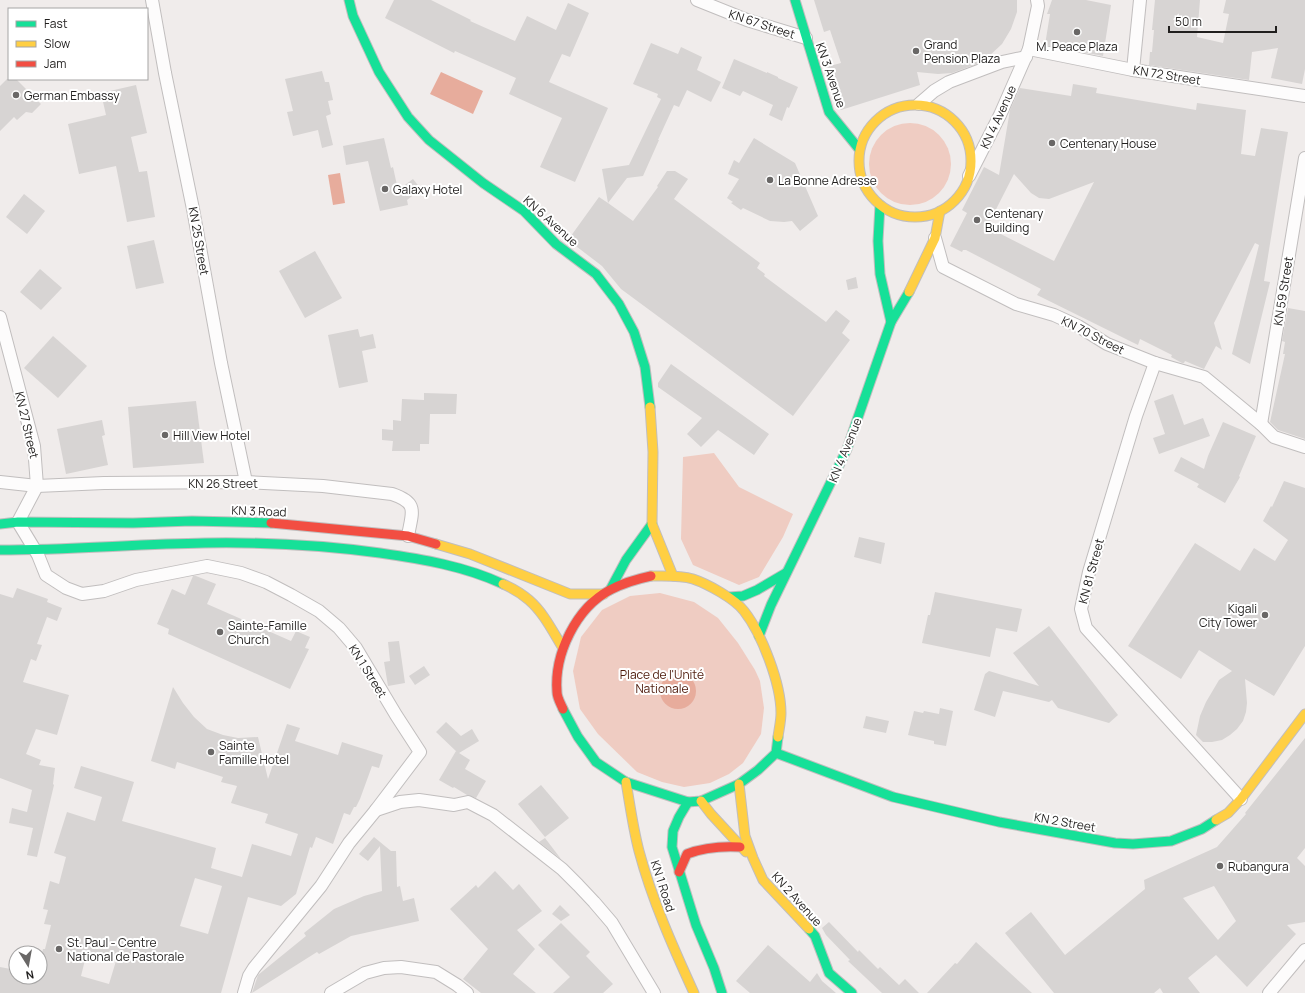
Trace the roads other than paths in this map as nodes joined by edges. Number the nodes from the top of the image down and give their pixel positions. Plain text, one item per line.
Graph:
1 (152, 0) edge
2 (340, 0) edge
3 (349, 0) edge
4 (697, 0) edge
5 (795, 0) edge
6 (1037, 0) edge
7 (1140, 0) edge
8 (354, 16) junction
9 (806, 38) junction
10 (1028, 53) junction
11 (1133, 70) junction
12 (1305, 96) edge
13 (919, 104) junction
14 (859, 149) junction
15 (1305, 158) edge
16 (969, 176) junction
17 (880, 206) junction
18 (940, 211) junction
19 (935, 238) junction
20 (0, 317) edge
21 (891, 322) junction
22 (1155, 363) junction
23 (1261, 424) junction
24 (1305, 447) edge
25 (0, 482) edge
26 (246, 482) junction
27 (37, 486) junction
28 (18, 522) junction
29 (0, 524) edge
30 (652, 524) junction
31 (408, 536) junction
32 (0, 550) edge
33 (36, 550) junction
34 (786, 573) junction
35 (674, 576) junction
36 (607, 592) junction
37 (729, 597) junction
38 (760, 636) junction
39 (563, 648) junction
40 (1305, 714) edge
41 (776, 752) junction
42 (626, 782) junction
43 (739, 784) junction
44 (1241, 799) junction
45 (701, 801) junction
46 (688, 802) junction
47 (376, 810) junction
48 (740, 847) junction
49 (753, 858) junction
50 (679, 872) junction
51 (1305, 950) edge
52 (244, 993) edge
53 (331, 993) edge
54 (467, 993) edge
55 (654, 993) edge
56 (694, 993) edge
57 (722, 993) edge
58 (852, 993) edge
59 (1269, 993) edge

1 - 26 street, KN 25 Street
2 - 8 main road
3 - 8 main road, KN 6 Avenue
4 - 9 street, KN 67 Street
5 - 9 main road, KN 3 Avenue
6 - 10 street, KN 4 Avenue
7 - 11 street
8 - 30 main road, KN 6 Avenue
9 - 14 main road, KN 3 Avenue
10 - 11 street, KN 72 Street
10 - 13 street
10 - 16 street, KN 4 Avenue
11 - 12 street, KN 72 Street
13 - 14 main road
13 - 16 main road
14 - 17 main road
15 - 23 street, KN 59 Street
16 - 18 main road
17 - 18 main road
17 - 21 main road
18 - 19 main road, KN 4 Avenue
19 - 21 main road, KN 4 Avenue
19 - 22 street, KN 70 Street
20 - 27 street, KN 27 Street
21 - 34 main road, KN 4 Avenue
22 - 23 street, KN 70 Street
22 - 44 street, KN 81 Street
23 - 24 street, KN 70 Street
25 - 27 street, KN 26 Street
26 - 27 street, KN 26 Street
26 - 31 street, KN 26 Street
27 - 28 street
28 - 29 main road, KN 3 Road
28 - 31 main road, KN 3 Road
28 - 33 street
30 - 35 main road, KN 6 Avenue
30 - 36 main road
31 - 36 main road, KN 3 Road
32 - 33 main road
33 - 39 main road
33 - 47 street, KN 1 Street
34 - 37 main road
34 - 38 main road, KN 4 Avenue
35 - 36 main road
35 - 37 main road
36 - 39 main road
37 - 38 main road
38 - 41 main road
39 - 42 main road
40 - 44 main road, KN 2 Street
41 - 43 main road
41 - 44 main road, KN 2 Street
42 - 46 main road
42 - 56 main road, KN 1 Road
43 - 45 main road
43 - 49 main road, KN 2 Avenue
45 - 46 main road
45 - 48 main road, KN 2 Avenue
46 - 50 main road, KN 1 Road
47 - 52 street, KN 1 Street
47 - 55 street
48 - 49 main road, KN 2 Avenue
48 - 50 main road
49 - 58 main road, KN 2 Avenue
50 - 57 main road, KN 1 Road
51 - 59 street
53 - 54 street

